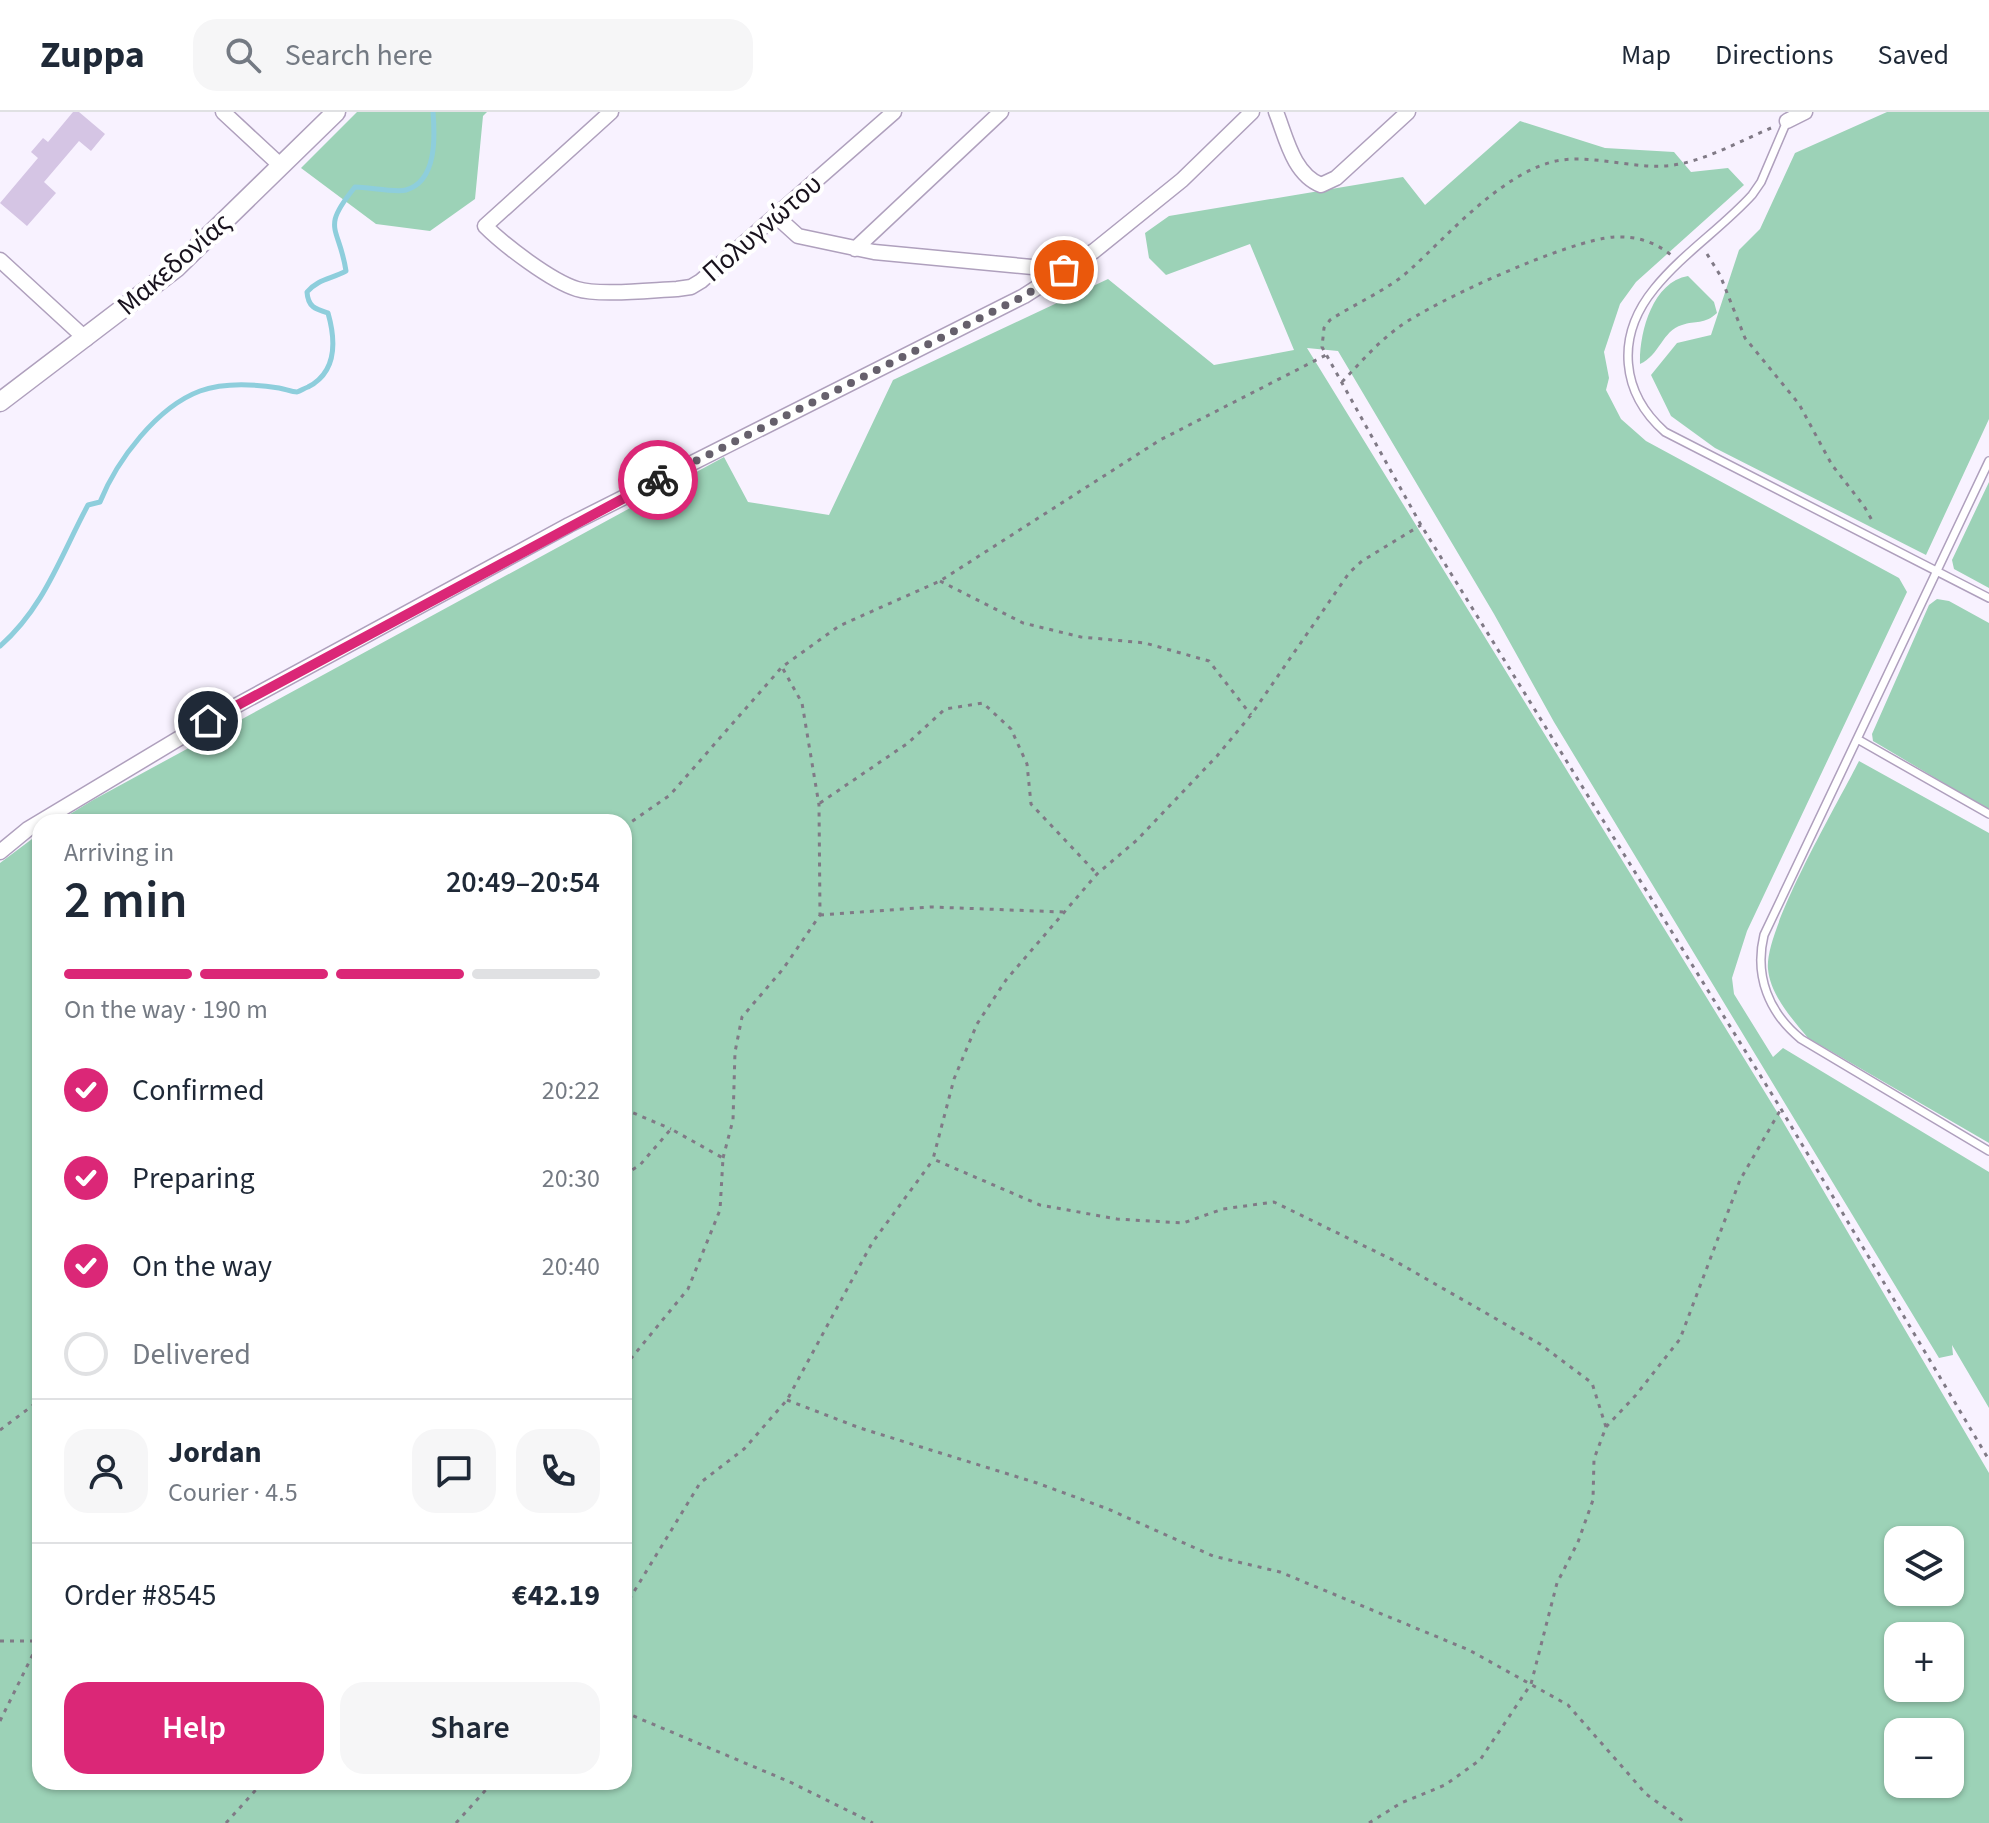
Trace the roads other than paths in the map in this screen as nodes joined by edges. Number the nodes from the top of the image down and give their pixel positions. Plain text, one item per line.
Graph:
1 (223, 112) edge
2 (336, 112) edge
3 (611, 112) edge
4 (894, 112) edge
5 (1001, 112) edge
6 (1252, 112) edge
7 (1276, 112) edge
8 (1408, 112) edge
9 (1805, 112) edge
10 (1787, 121) joint
11 (280, 165) junction
12 (777, 217) junction
13 (855, 249) junction
14 (0, 260) edge
15 (1064, 270) junction
16 (86, 339) junction
17 (0, 402) edge
18 (1989, 461) edge
19 (1937, 572) junction
20 (1989, 598) edge
21 (1859, 740) junction
22 (53, 814) edge
23 (1989, 814) edge
24 (32, 827) edge
25 (0, 852) edge
26 (1989, 1151) edge

1 - 11 street
2 - 11 street, Μακεδονίας
3 - 12 street, Πολυγνώτου
4 - 12 street, Πολυγνώτου
5 - 13 street
6 - 15 street
7 - 8 street
9 - 10 street
10 - 19 lane
11 - 16 street, Μακεδονίας
12 - 13 street
13 - 15 street
14 - 16 street
15 - 22 street
16 - 17 street, Μακεδονίας
18 - 19 lane
19 - 20 lane
19 - 21 lane
21 - 23 lane
21 - 26 lane
24 - 25 street

